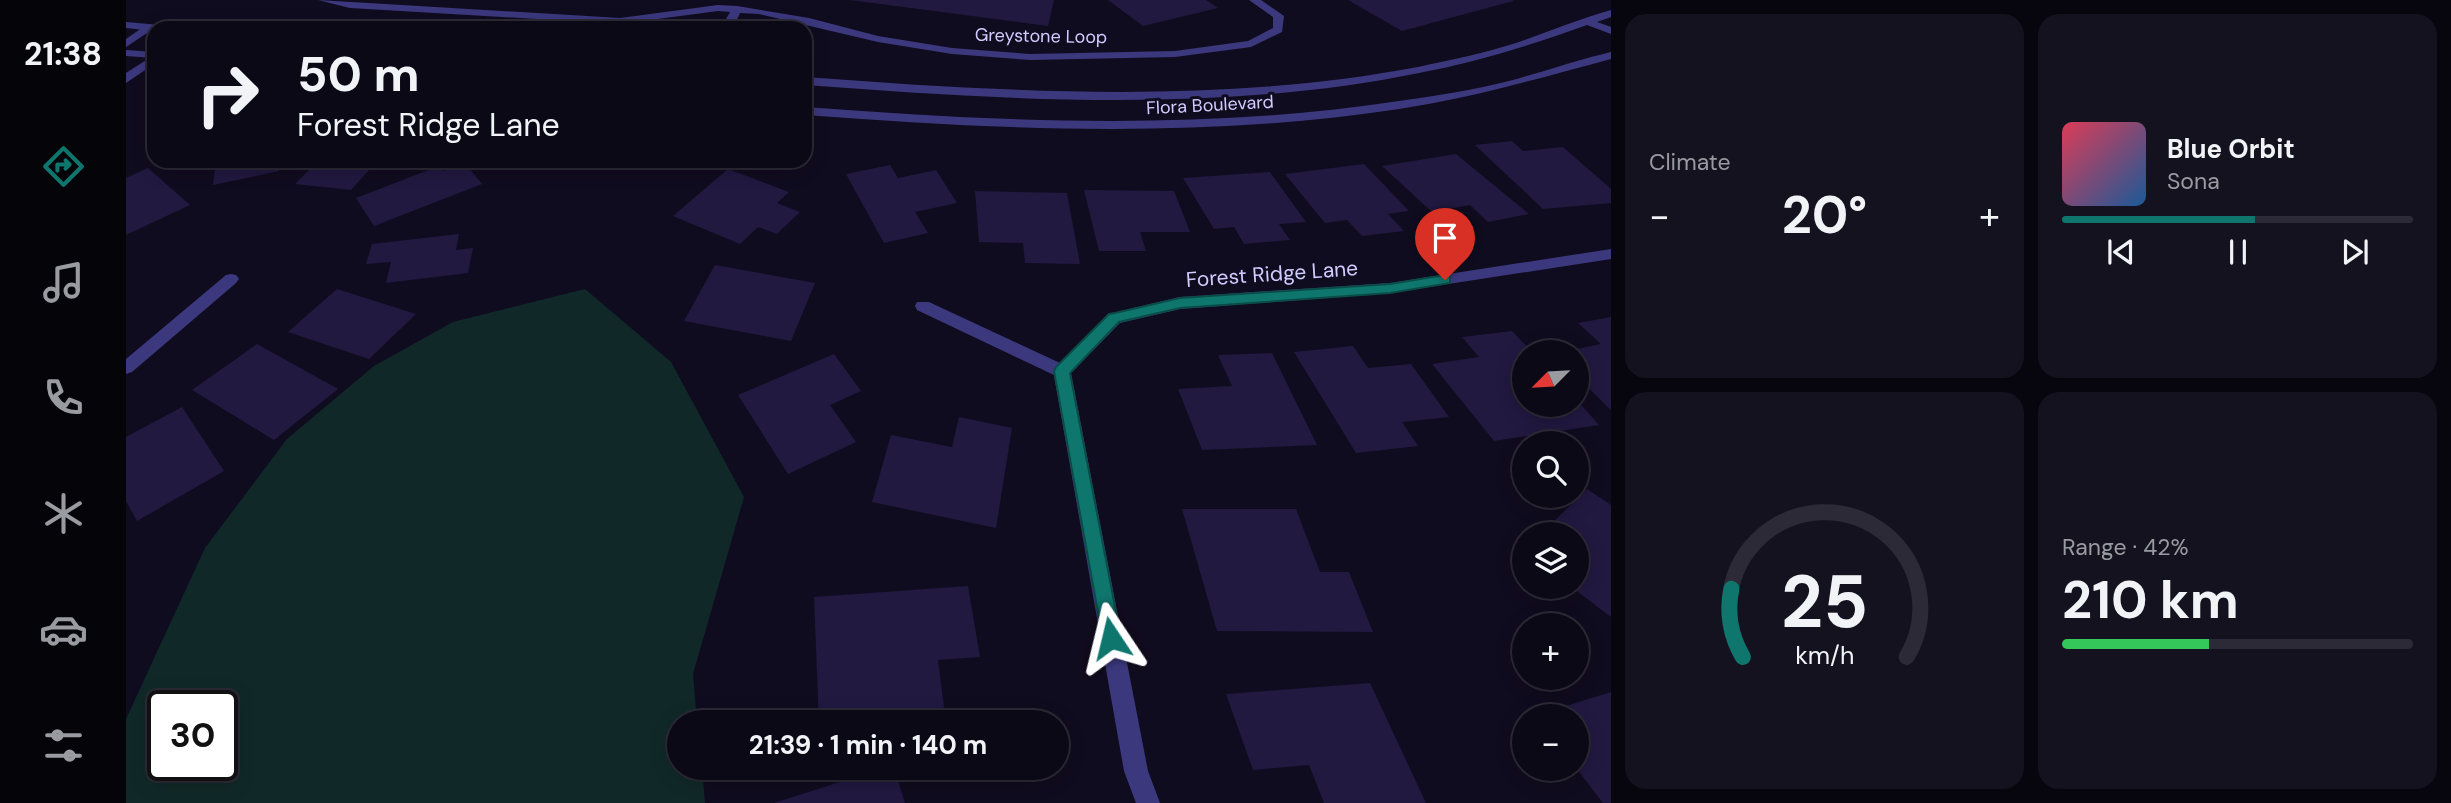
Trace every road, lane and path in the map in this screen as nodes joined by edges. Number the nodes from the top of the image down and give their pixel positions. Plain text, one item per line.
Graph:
1 (323, 0) edge
2 (1254, 0) edge
3 (762, 6) edge
4 (737, 9) junction
5 (1611, 13) edge
6 (773, 14) junction
7 (731, 21) edge
8 (770, 21) edge
9 (802, 21) edge
10 (1589, 22) junction
11 (812, 23) edge
12 (126, 25) edge
13 (147, 27) edge
14 (1611, 31) edge
15 (147, 32) edge
16 (126, 44) edge
17 (126, 53) edge
18 (1611, 55) edge
19 (147, 56) edge
20 (147, 62) edge
21 (126, 79) edge
22 (812, 82) edge
23 (812, 112) edge
24 (1611, 254) edge
25 (231, 279) dead end
26 (923, 306) dead end
27 (126, 368) edge
28 (1062, 371) junction
29 (1148, 803) edge

1 - 4 street, Greystone Loop
2 - 11 street, Greystone Loop
3 - 4 street, Greystone Loop
3 - 6 street, Greystone Loop
4 - 7 street
5 - 10 street, Flora Boulevard
6 - 8 street
6 - 9 street, Greystone Loop
10 - 14 street
10 - 22 street, Flora Boulevard
12 - 13 street
15 - 16 street
17 - 19 street
18 - 23 street, Flora Boulevard
20 - 21 street
24 - 28 street, Forest Ridge Lane
25 - 27 street
26 - 28 street
28 - 29 street

